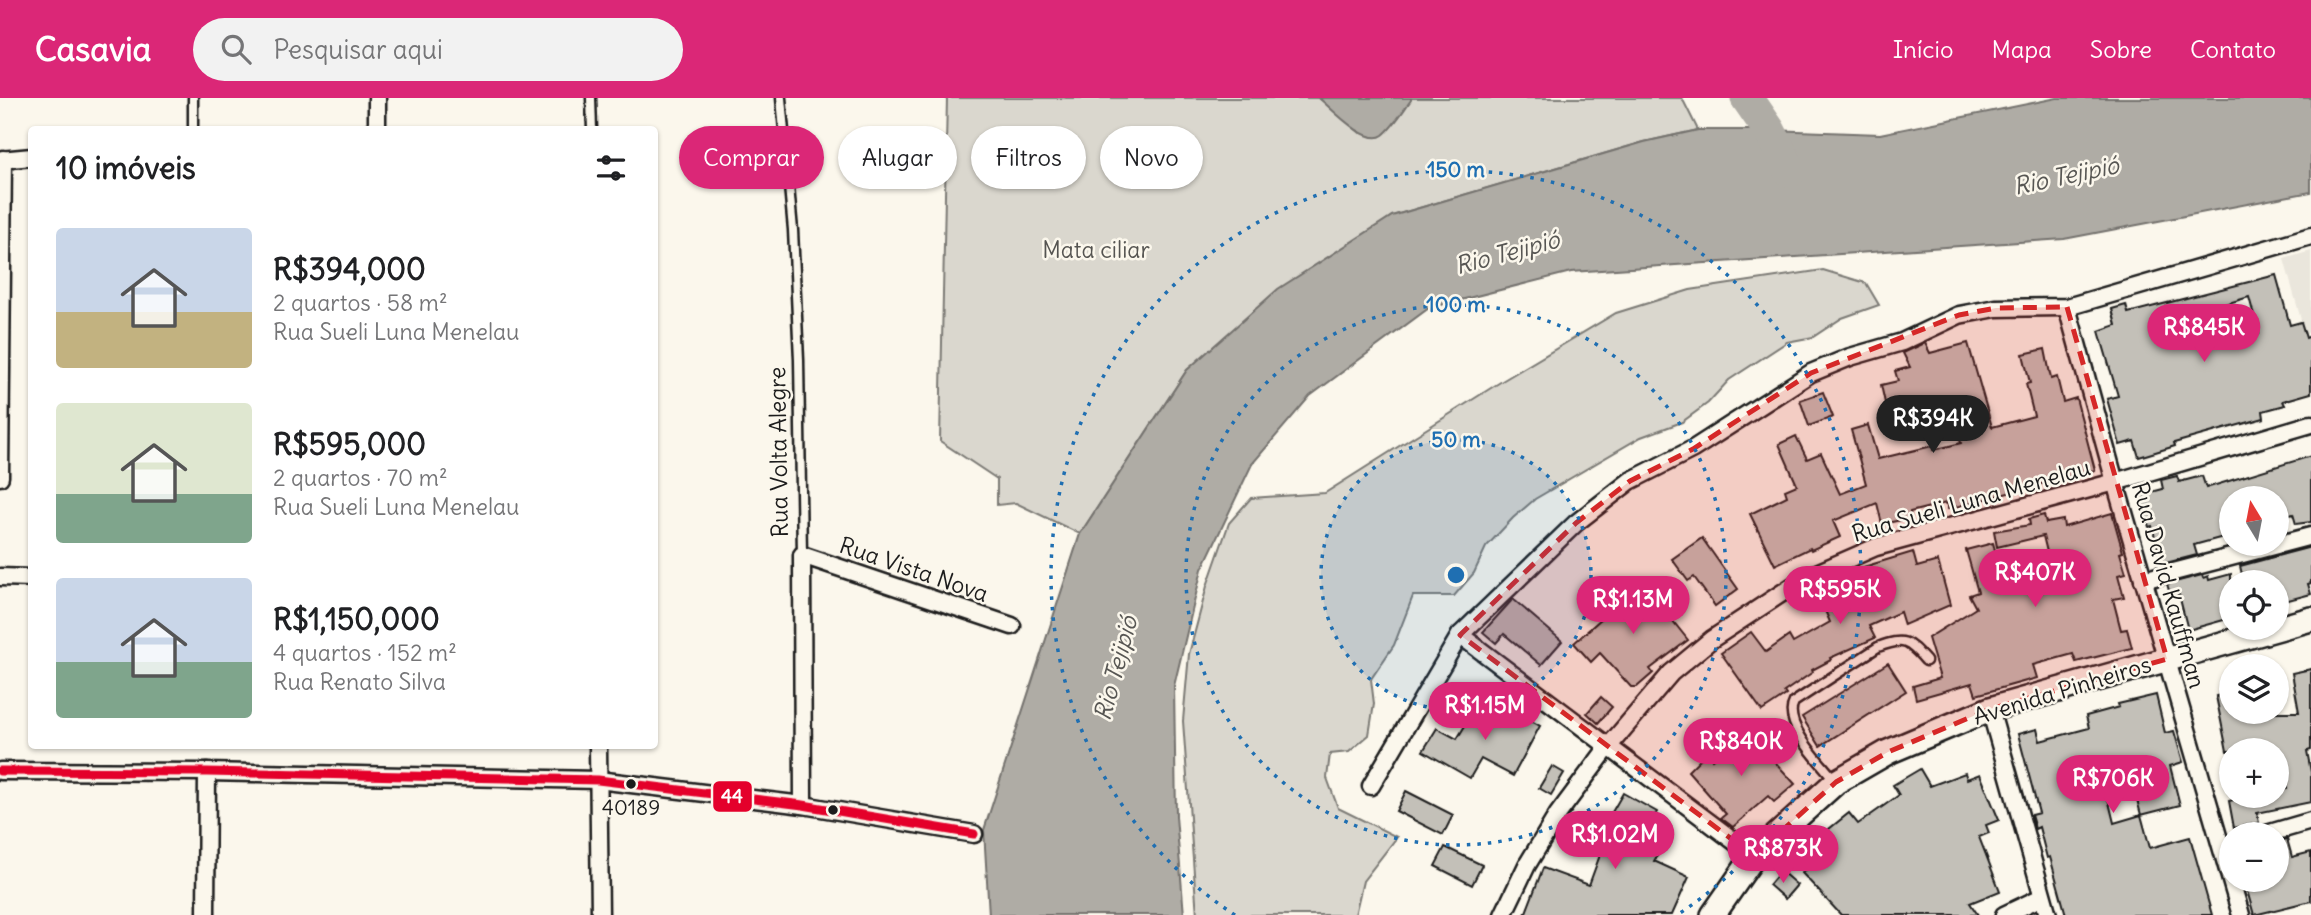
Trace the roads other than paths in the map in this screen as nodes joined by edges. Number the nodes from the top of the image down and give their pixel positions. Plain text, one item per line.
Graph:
1 (192, 98) edge
2 (377, 98) edge
3 (591, 98) edge
4 (781, 98) edge
5 (193, 126) edge
6 (377, 126) edge
7 (592, 126) edge
8 (28, 157) edge
9 (2, 160) edge
10 (2311, 236) edge
11 (2067, 307) junction
12 (2311, 424) edge
13 (0, 477) edge
14 (2115, 482) junction
15 (2311, 536) edge
16 (802, 555) junction
17 (0, 578) edge
18 (28, 578) edge
19 (2143, 580) junction
20 (2311, 620) edge
21 (1012, 626) dead end
22 (1460, 635) junction
23 (2167, 659) junction
24 (1926, 661) dead end
25 (1990, 709) junction
26 (1608, 747) junction
27 (598, 749) edge
28 (0, 771) edge
29 (207, 772) junction
30 (598, 780) junction
31 (1836, 782) junction
32 (1371, 786) dead end
33 (803, 805) junction
34 (2311, 821) edge
35 (2219, 823) edge
36 (2289, 827) edge
37 (974, 834) dead end
38 (1754, 856) junction
39 (2236, 892) edge
40 (2042, 897) junction
41 (206, 915) edge
42 (600, 915) edge
43 (1503, 915) edge
44 (1713, 915) edge
45 (2004, 915) edge
46 (2048, 915) edge
47 (2241, 915) edge

1 - 5 lane
2 - 6 street
3 - 7 lane
4 - 16 lane, Rua Volta Alegre
8 - 9 street
9 - 13 street
10 - 11 street
11 - 14 street, Rua David Kauffman
11 - 22 street
12 - 14 street, Rua Sueli Luna Menelau
14 - 19 street, Rua David Kauffman
14 - 26 street, Rua Sueli Luna Menelau
15 - 19 street
16 - 21 street, Rua Vista Nova
16 - 33 street, Rua Volta Alegre
17 - 18 street
19 - 23 street, Rua David Kauffman
20 - 23 street, Avenida Pinheiros
22 - 26 street
22 - 32 street
23 - 25 street, Avenida Pinheiros
23 - 35 street, Rua David Kauffman
24 - 31 lane
25 - 31 street, Avenida Pinheiros
25 - 40 street
26 - 38 street
26 - 43 street, Rua Sueli Luna Menelau
27 - 30 street
28 - 29 street
29 - 30 street
29 - 41 street
30 - 33 street
30 - 42 street
31 - 38 street, Avenida Pinheiros
33 - 37 street
34 - 36 street
38 - 44 street, Avenida Pinheiros
39 - 47 street, Rua David Kauffman
40 - 45 street
40 - 46 street

